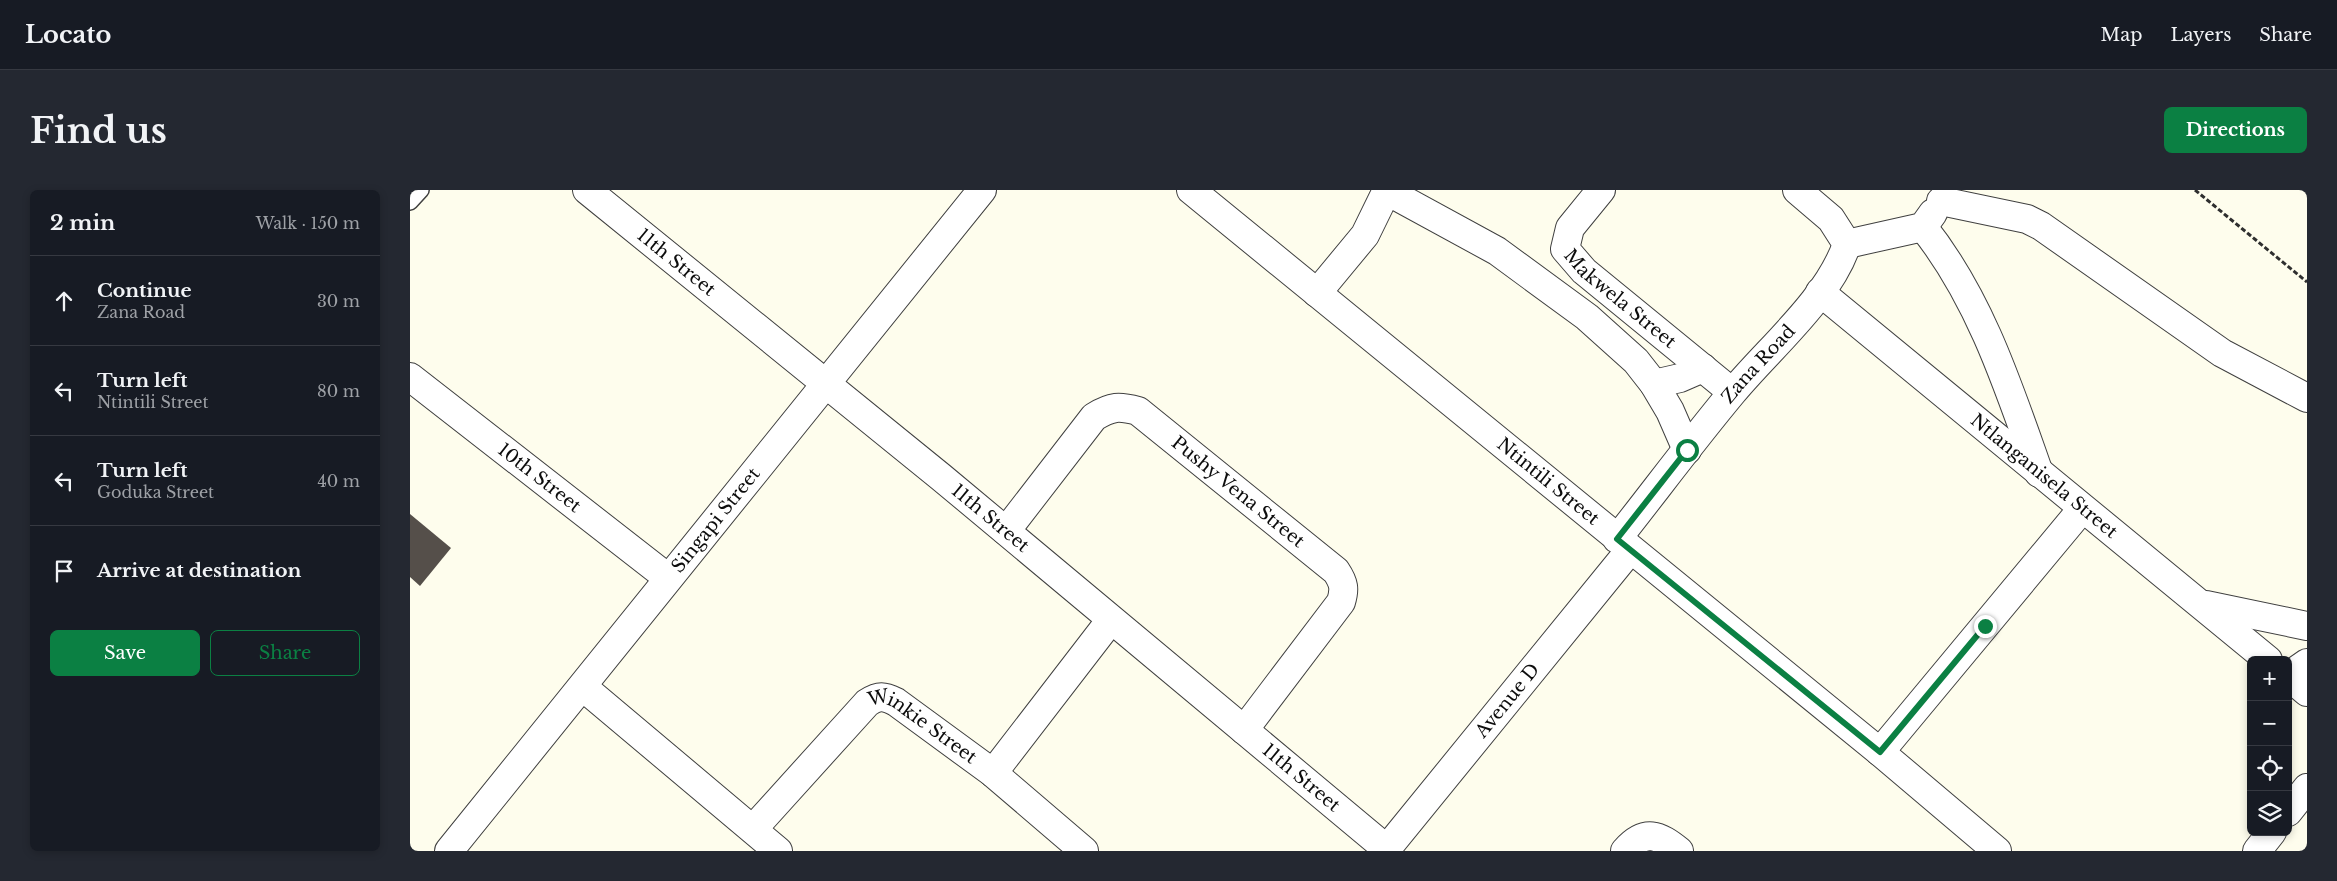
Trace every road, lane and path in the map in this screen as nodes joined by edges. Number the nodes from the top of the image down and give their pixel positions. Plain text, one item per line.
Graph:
1 (421, 190) edge
2 (587, 190) edge
3 (982, 190) edge
4 (1191, 190) edge
5 (1387, 190) edge
6 (1601, 190) edge
7 (1796, 190) edge
8 (2195, 190) edge
9 (1945, 195) edge
10 (410, 202) edge
11 (1923, 227) junction
12 (1846, 244) junction
13 (2307, 282) edge
14 (1820, 292) junction
15 (1317, 293) junction
16 (1703, 368) junction
17 (410, 377) edge
18 (827, 383) junction
19 (1654, 384) junction
20 (1732, 392) junction
21 (2307, 398) edge
22 (1687, 450) junction
23 (2040, 474) junction
24 (2082, 509) junction
25 (1006, 531) junction
26 (1624, 545) junction
27 (668, 578) junction
28 (2202, 604) junction
29 (1110, 621) junction
30 (2307, 626) edge
31 (2263, 656) edge
32 (2307, 663) edge
33 (2292, 673) edge
34 (2292, 679) edge
35 (583, 687) junction
36 (2307, 692) edge
37 (1244, 730) junction
38 (1880, 752) junction
39 (993, 773) junction
40 (2307, 788) edge
41 (2292, 807) edge
42 (753, 829) junction
43 (2269, 836) edge
44 (1387, 850) edge
45 (449, 851) edge
46 (778, 851) edge
47 (1084, 851) edge
48 (1625, 851) edge
49 (1679, 851) edge
50 (1997, 851) edge
51 (2257, 851) edge

1 - 10 lane
2 - 18 street, 11th Street
3 - 18 street, Singapi Street
4 - 15 street, Ntintili Street
5 - 15 street
5 - 19 street
6 - 16 street, Makwela Street
7 - 12 street
8 - 13 path
9 - 11 street
9 - 21 street
11 - 12 street
11 - 23 street
12 - 14 street, Zana Road
14 - 20 street, Zana Road
14 - 23 street, Ntlanganisela Street
15 - 26 street, Ntintili Street
16 - 19 street
16 - 20 street, Makwela Street
17 - 27 street, 10th Street
18 - 25 street, 11th Street
18 - 27 street, Singapi Street
19 - 22 street
20 - 22 street, Zana Road
22 - 26 street, Zana Road
23 - 24 street, Ntlanganisela Street
24 - 28 street, Ntlanganisela Street
24 - 38 street
25 - 29 street, 11th Street
25 - 37 street, Pushy Vena Street
26 - 38 street, Ntintili Street
26 - 44 street, Avenue D
27 - 35 street, Singapi Street
28 - 30 street
28 - 31 street, Ntlanganisela Street
29 - 37 street, 11th Street
29 - 39 street
32 - 33 street
34 - 36 street
35 - 42 street
35 - 45 street, Singapi Street
37 - 44 street, 11th Street
38 - 50 street, Ntintili Street
39 - 42 street, Winkie Street
39 - 47 street, Winkie Street
40 - 41 street
42 - 46 street
43 - 51 street
48 - 49 street

